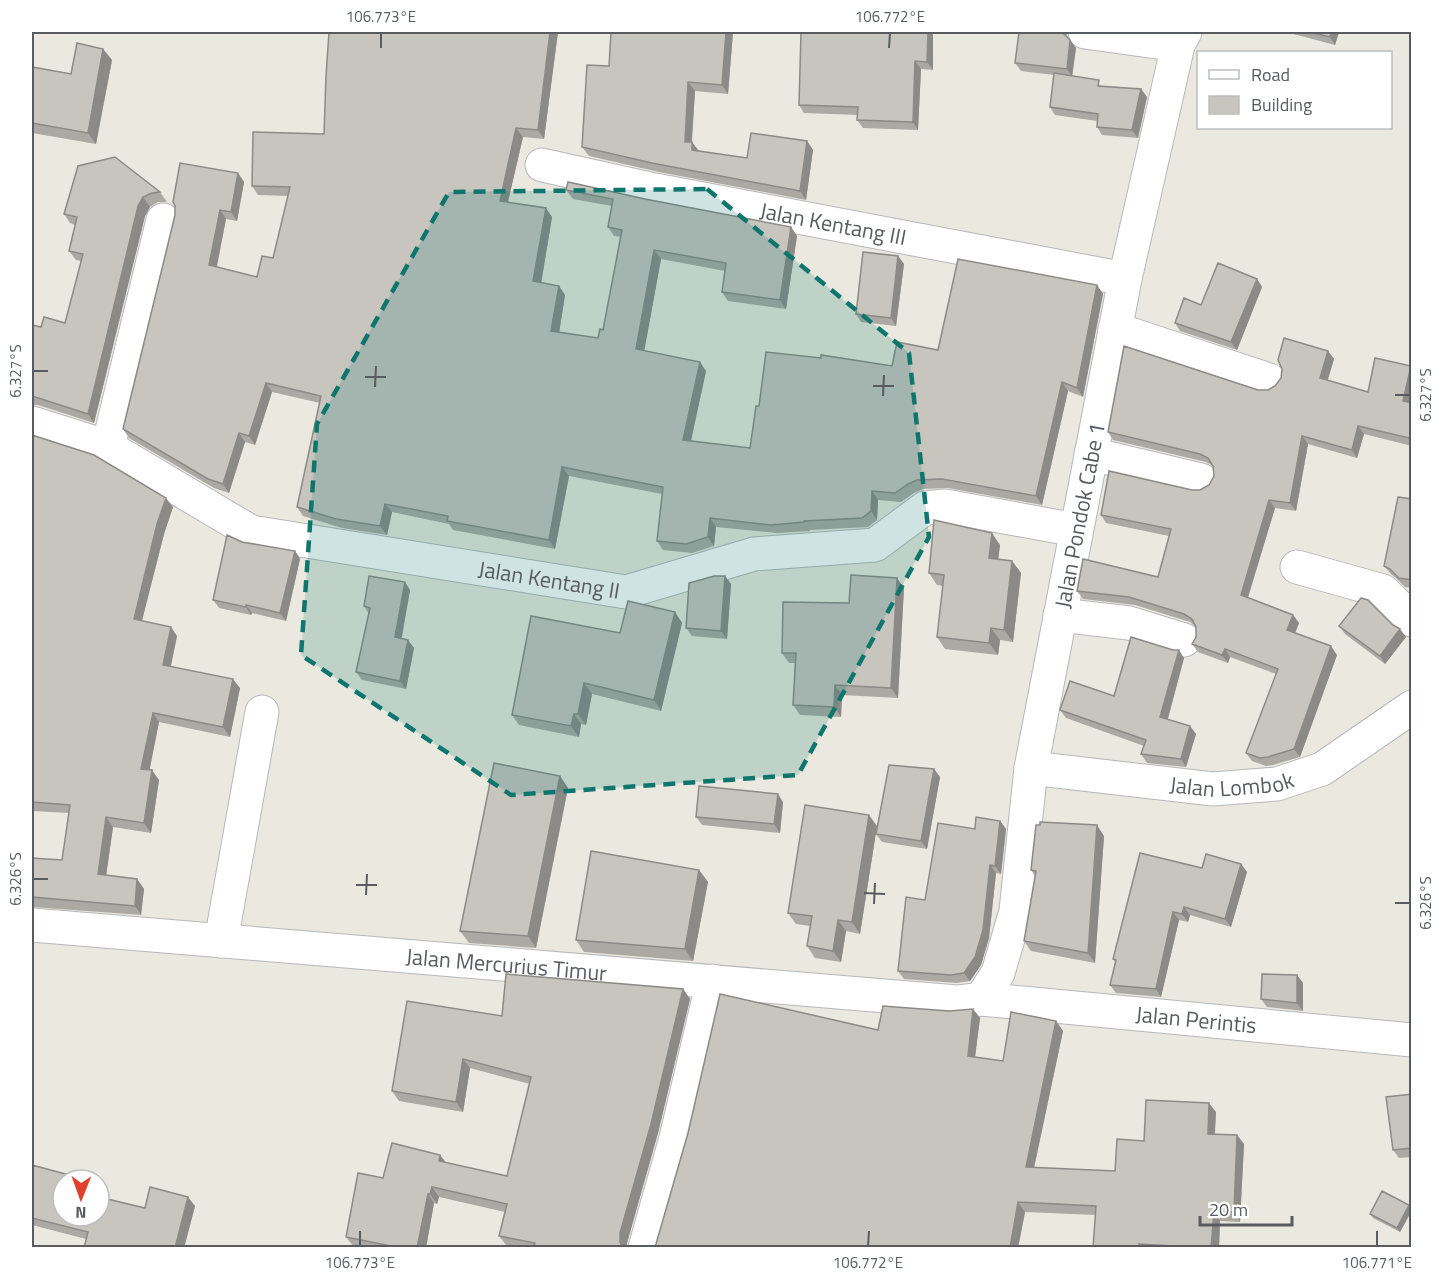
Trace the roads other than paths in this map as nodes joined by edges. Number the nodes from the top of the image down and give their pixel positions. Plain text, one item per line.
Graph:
1 (1085, 32) edge
2 (1181, 38) edge
3 (542, 165) dead end
4 (163, 220) dead end
5 (1125, 279) junction
6 (1115, 329) junction
7 (1269, 380) dead end
8 (32, 423) edge
9 (108, 447) junction
10 (1091, 454) junction
11 (1201, 480) dead end
12 (1076, 530) junction
13 (1297, 567) dead end
14 (1060, 615) junction
15 (1412, 620) edge
16 (1184, 640) dead end
17 (1412, 707) edge
18 (262, 712) dead end
19 (1031, 768) junction
20 (32, 925) edge
21 (221, 941) junction
22 (713, 981) junction
23 (981, 999) junction
24 (1412, 1040) edge
25 (645, 1248) edge

1 - 2 street
2 - 5 street, Jalan Pondok Cabe 1
3 - 5 street, Jalan Kentang III
4 - 9 street
5 - 6 street, Jalan Pondok Cabe 1
6 - 7 street
6 - 10 street, Jalan Pondok Cabe 1
8 - 9 street, Jalan Kentang II
9 - 12 street, Jalan Kentang II
10 - 11 street
10 - 12 street, Jalan Pondok Cabe 1
12 - 14 street, Jalan Pondok Cabe 1
13 - 15 street
14 - 16 street
14 - 19 street, Jalan Pondok Cabe 1
17 - 19 street, Jalan Lombok
18 - 21 street
19 - 23 street, Jalan Pondok Cabe 1
20 - 21 street, Jalan Mercurius Timur
21 - 22 street, Jalan Mercurius Timur
22 - 23 street, Jalan Mercurius Timur
22 - 25 street
23 - 24 street, Jalan Perintis

